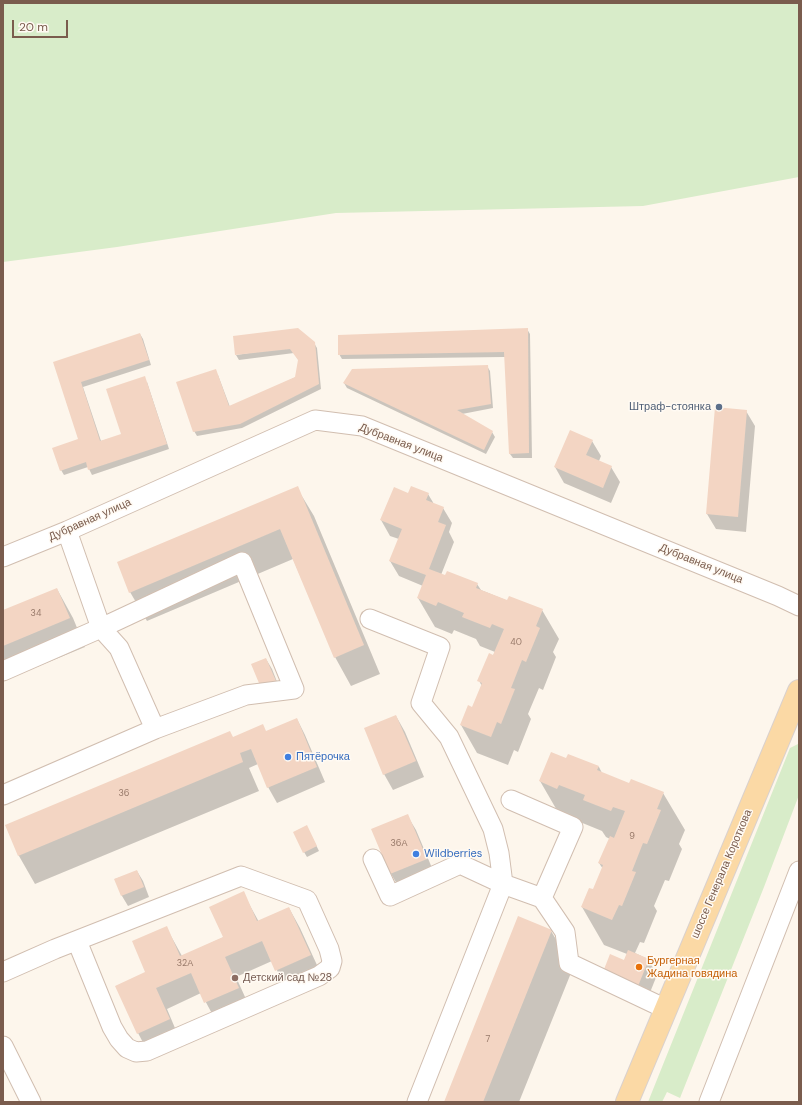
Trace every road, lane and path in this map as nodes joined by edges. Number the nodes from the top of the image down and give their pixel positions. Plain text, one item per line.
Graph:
1 (67, 531) junction
2 (3, 557) edge
3 (799, 606) edge
4 (370, 619) dead end
5 (101, 628) junction
6 (3, 671) edge
7 (799, 691) edge
8 (155, 729) junction
9 (3, 795) edge
10 (511, 800) dead end
11 (374, 859) dead end
12 (799, 871) edge
13 (503, 884) junction
14 (542, 898) junction
15 (77, 941) junction
16 (3, 972) edge
17 (666, 1009) junction
18 (3, 1046) edge
19 (31, 1102) edge
20 (417, 1102) edge
21 (627, 1102) edge
22 (709, 1102) edge

1 - 2 street, Дубравная улица
1 - 3 street, Дубравная улица
1 - 5 street
4 - 13 street
5 - 6 street
5 - 8 street
5 - 8 street
7 - 17 main road, шоссе Генерала Короткова
8 - 9 street
10 - 14 street
11 - 13 street
12 - 22 street
13 - 14 street
13 - 20 street
14 - 17 street
15 - 15 street
15 - 16 street
17 - 21 main road, шоссе Генерала Короткова
18 - 19 street

